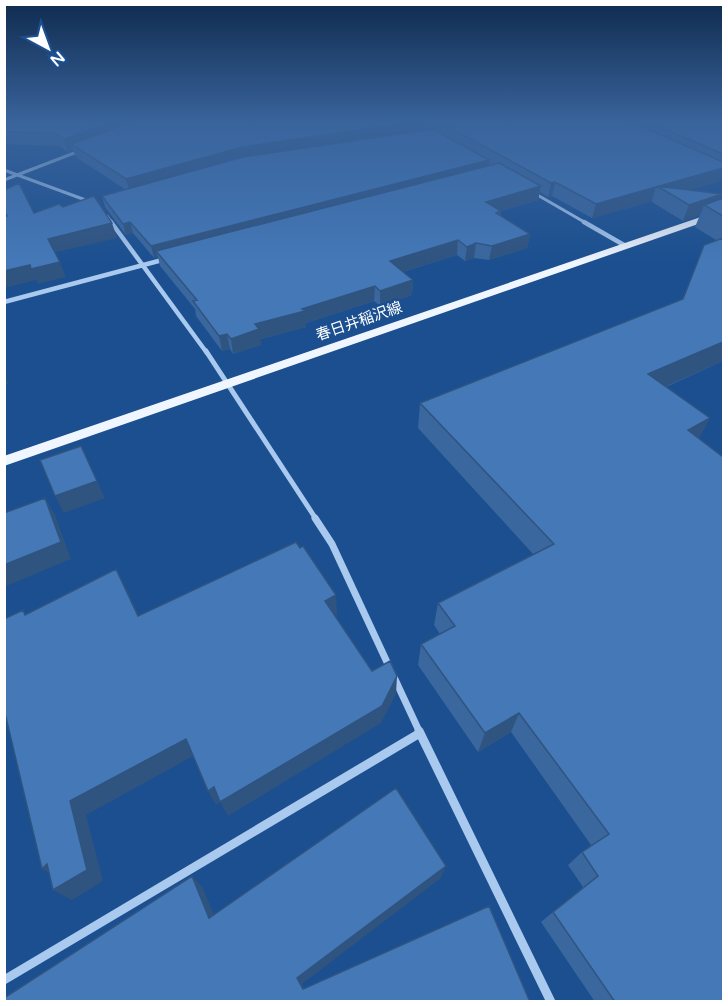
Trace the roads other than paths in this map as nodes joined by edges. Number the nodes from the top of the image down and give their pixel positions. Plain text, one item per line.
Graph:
1 (34, 169) edge
2 (4, 170) edge
3 (18, 175) junction
4 (4, 180) edge
5 (527, 189) edge
6 (99, 205) edge
7 (723, 212) edge
8 (105, 213) edge
9 (624, 245) junction
10 (167, 259) edge
11 (144, 264) junction
12 (4, 302) edge
13 (228, 382) junction
14 (4, 461) edge
15 (420, 733) junction
16 (4, 980) edge
17 (551, 1002) edge

1 - 3 street
2 - 3 street
3 - 4 street
3 - 6 street
5 - 9 street
7 - 9 main road, 春日井稲沢線
8 - 11 street
9 - 13 main road, 春日井稲沢線
10 - 11 street
11 - 12 street
11 - 13 street
13 - 14 main road, 春日井稲沢線
13 - 15 street
15 - 16 street
15 - 17 street

